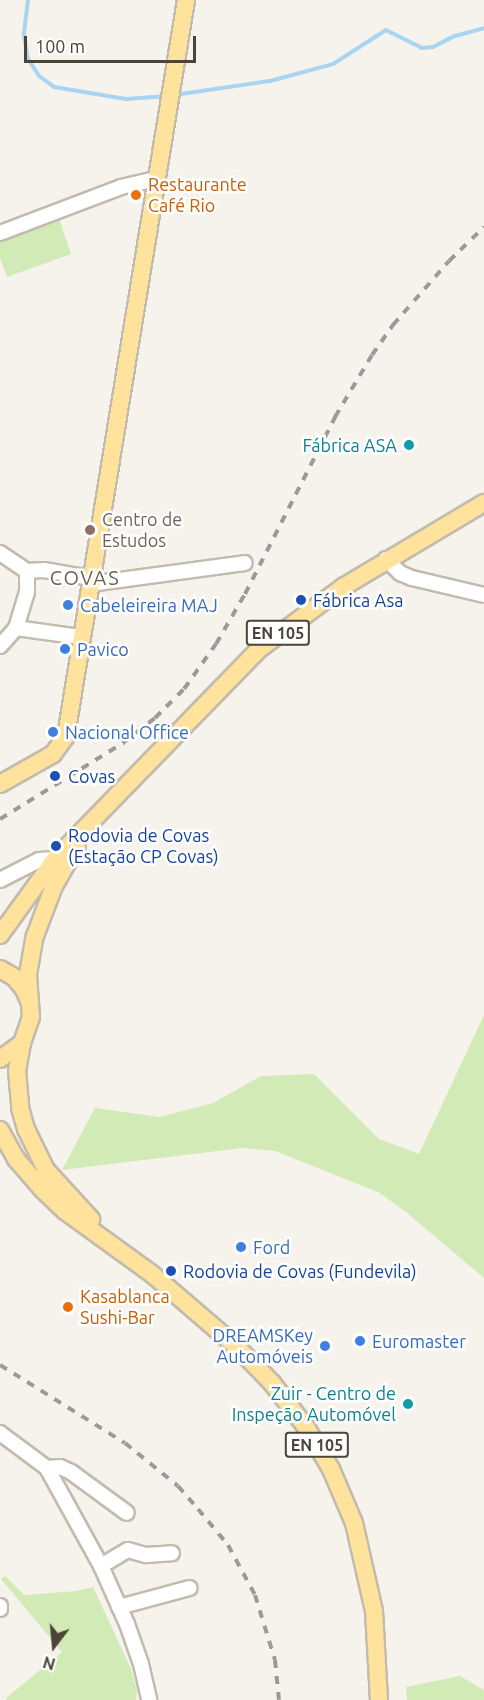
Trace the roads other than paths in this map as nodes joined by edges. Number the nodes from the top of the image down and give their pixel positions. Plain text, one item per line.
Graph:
1 (186, 0) edge
2 (156, 179) junction
3 (0, 233) edge
4 (484, 503) edge
5 (0, 553) edge
6 (386, 559) junction
7 (245, 563) dead end
8 (27, 571) junction
9 (90, 581) junction
10 (484, 595) edge
11 (15, 628) junction
12 (81, 638) junction
13 (0, 646) edge
14 (0, 784) edge
15 (105, 806) junction
16 (55, 858) junction
17 (0, 880) edge
18 (0, 934) edge
19 (0, 969) edge
20 (30, 1003) junction
21 (22, 1043) junction
22 (0, 1059) edge
23 (0, 1130) edge
24 (130, 1258) junction
25 (0, 1432) edge
26 (7, 1445) edge
27 (47, 1468) junction
28 (128, 1513) dead end
29 (172, 1553) dead end
30 (101, 1566) junction
31 (190, 1588) dead end
32 (119, 1607) junction
33 (148, 1700) edge
34 (379, 1700) edge

1 - 2 main road
2 - 3 street
2 - 9 main road
4 - 6 main road, EN 105
5 - 8 street
6 - 10 street
6 - 15 main road, EN 105
7 - 9 street
8 - 9 street
8 - 11 street
9 - 12 main road
11 - 12 street
11 - 13 street
12 - 14 main road
15 - 16 main road, EN 105
15 - 20 main road, EN 105
16 - 17 street
16 - 18 main road, EN 105
19 - 20 main road
20 - 21 main road, EN 105
21 - 22 main road
21 - 24 main road, EN 105
23 - 24 main road, EN 105
24 - 34 main road, EN 105
25 - 26 street
26 - 27 street
27 - 28 street
27 - 30 street
29 - 30 street
30 - 32 street
31 - 32 street
32 - 33 street

